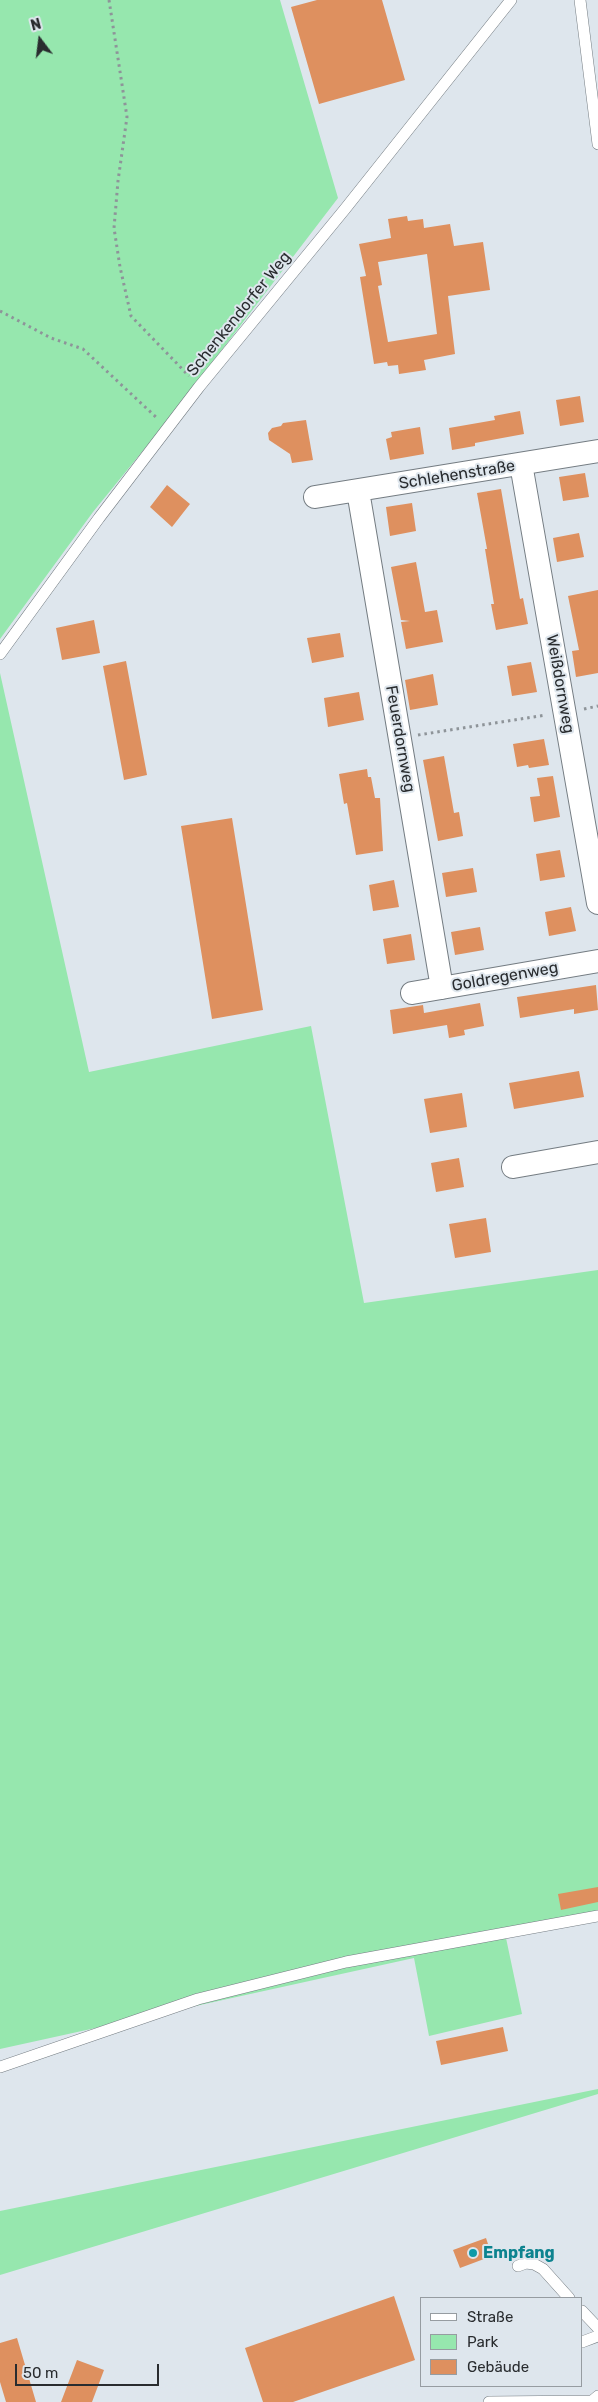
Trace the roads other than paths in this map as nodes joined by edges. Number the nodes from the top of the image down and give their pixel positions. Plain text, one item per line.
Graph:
1 (510, 0) edge
2 (580, 0) edge
3 (598, 144) edge
4 (598, 451) edge
5 (521, 464) junction
6 (358, 491) junction
7 (315, 497) dead end
8 (0, 654) edge
9 (598, 903) edge
10 (598, 961) edge
11 (442, 988) junction
12 (412, 993) dead end
13 (598, 1152) edge
14 (513, 1167) dead end
15 (598, 1916) edge
16 (0, 2067) edge
17 (518, 2266) dead end
18 (568, 2297) edge
19 (583, 2312) edge
20 (598, 2328) edge
21 (598, 2336) edge
22 (583, 2342) edge
23 (594, 2400) edge
24 (489, 2402) edge

1 - 8 lane, Schenkendorfer Weg
2 - 3 lane
4 - 5 street, Schlehenstraße
5 - 6 street, Schlehenstraße
5 - 9 street, Weißdornweg
6 - 7 street, Schlehenstraße
6 - 11 street, Feuerdornweg
10 - 11 street, Goldregenweg
11 - 12 street, Goldregenweg
13 - 14 street
15 - 16 lane
17 - 18 lane
19 - 20 lane
21 - 22 lane
23 - 24 lane

